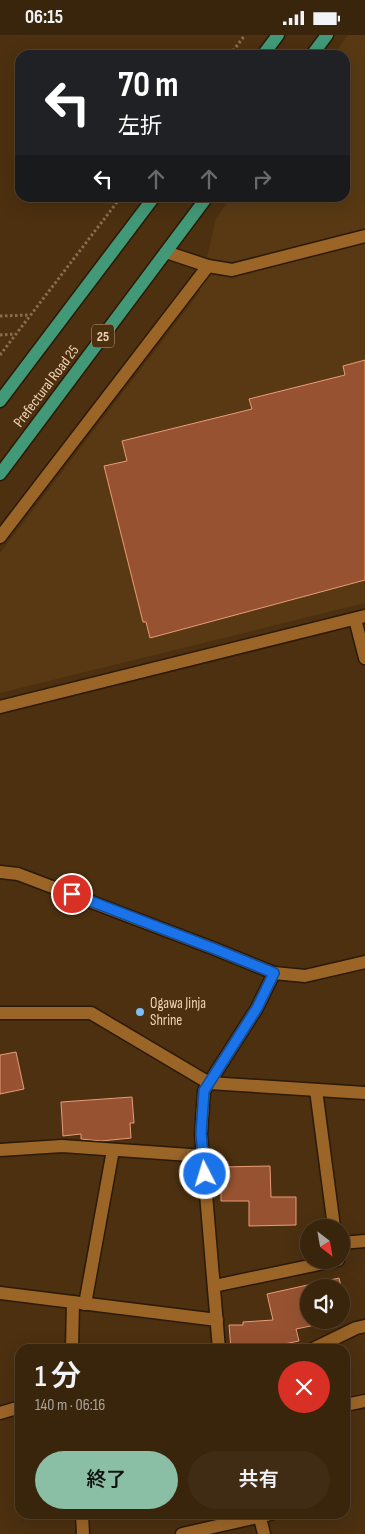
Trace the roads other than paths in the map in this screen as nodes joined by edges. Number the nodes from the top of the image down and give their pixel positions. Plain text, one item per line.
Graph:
1 (278, 35) edge
2 (327, 35) edge
3 (266, 50) edge
4 (316, 50) edge
5 (150, 202) edge
6 (203, 202) edge
7 (365, 236) edge
8 (166, 253) junction
9 (208, 266) junction
10 (0, 401) edge
11 (0, 474) edge
12 (0, 537) edge
13 (360, 617) edge
14 (365, 658) edge
15 (0, 707) edge
16 (0, 872) edge
17 (365, 961) edge
18 (274, 973) junction
19 (0, 1013) edge
20 (209, 1083) junction
21 (316, 1090) junction
22 (365, 1093) edge
23 (0, 1150) edge
24 (113, 1150) junction
25 (204, 1155) junction
26 (333, 1219) edge
27 (365, 1241) edge
28 (350, 1242) edge
29 (300, 1268) edge
30 (214, 1287) junction
31 (0, 1293) edge
32 (79, 1303) junction
33 (217, 1320) junction
34 (365, 1326) edge
35 (73, 1344) edge
36 (219, 1344) edge
37 (323, 1344) edge
38 (365, 1401) edge
39 (350, 1404) edge
40 (15, 1408) edge
41 (0, 1413) edge
42 (82, 1519) edge
43 (247, 1519) edge
44 (264, 1519) edge
45 (83, 1534) edge
46 (182, 1534) edge
47 (264, 1534) edge

1 - 3 main road
2 - 4 main road
5 - 10 main road, Prefectural Road 25
6 - 8 main road, Prefectural Road 25 / 25
7 - 9 street
8 - 9 street
8 - 11 main road, Prefectural Road 25 / 25
9 - 12 street
13 - 14 street
13 - 15 street
16 - 18 street
17 - 18 street
18 - 20 street
19 - 20 street
20 - 21 street
20 - 25 street
21 - 22 street
21 - 26 street
23 - 24 street
24 - 25 street
24 - 32 street
25 - 30 street
27 - 28 street
29 - 30 street
30 - 33 street
31 - 32 street
32 - 33 street
32 - 35 street
33 - 36 street
34 - 37 street
38 - 39 street
40 - 41 street
42 - 45 street
43 - 46 street
44 - 47 street

